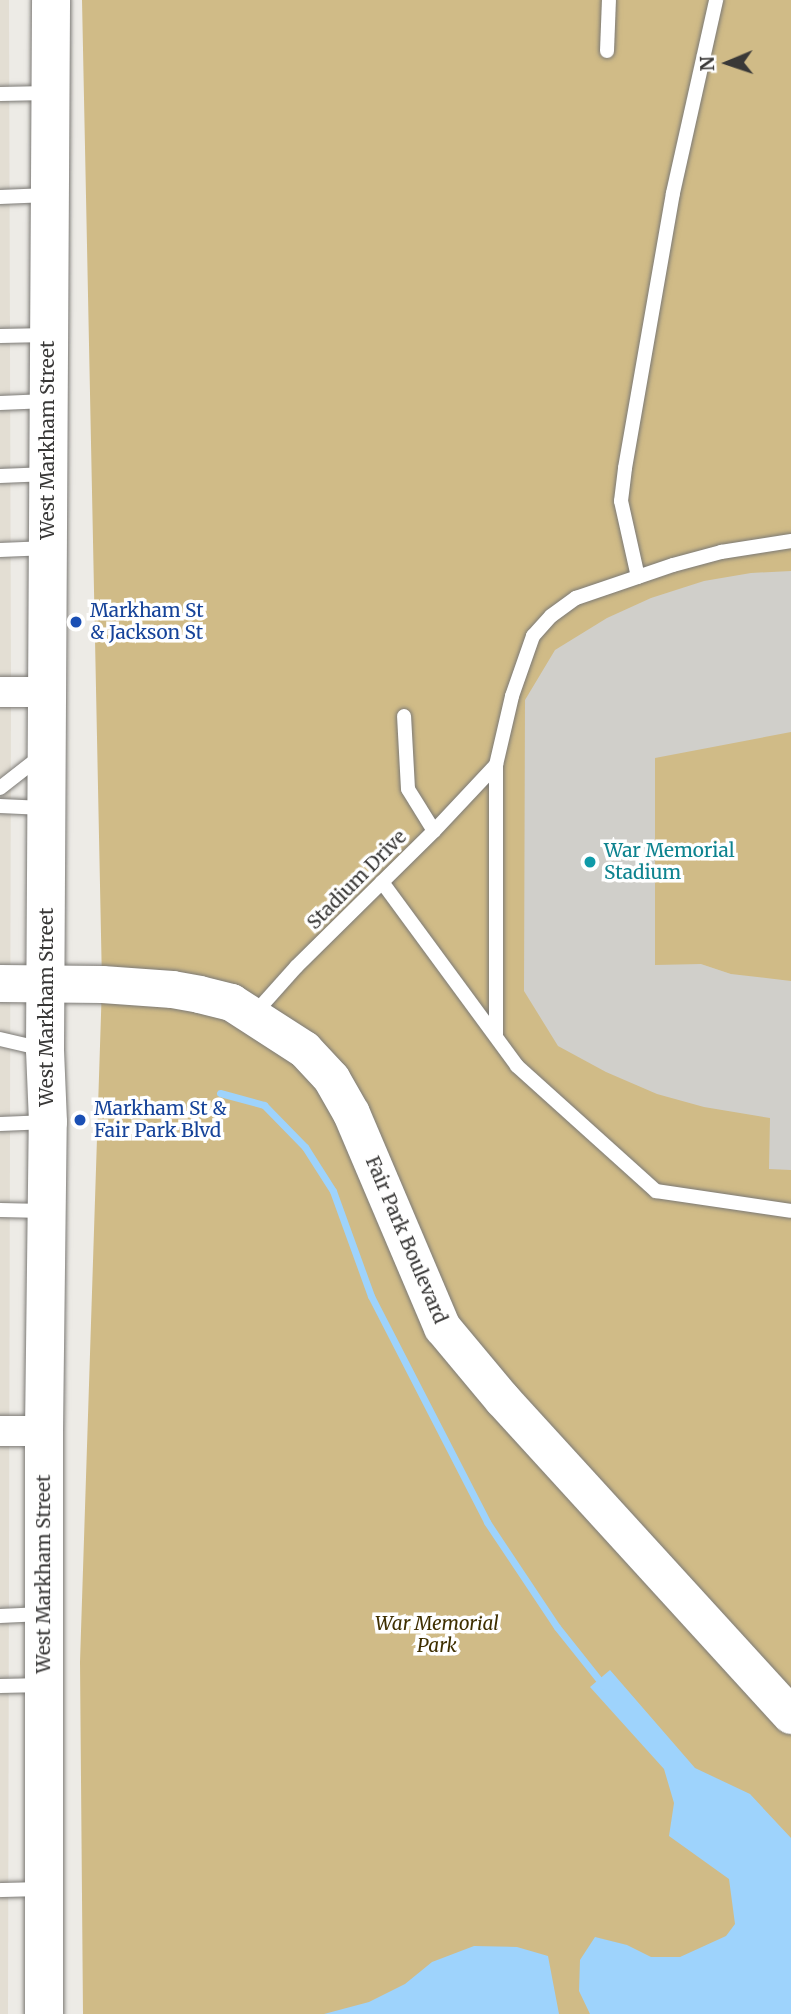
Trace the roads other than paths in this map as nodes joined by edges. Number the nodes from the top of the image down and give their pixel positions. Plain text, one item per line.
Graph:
1 (51, 0) edge
2 (609, 0) edge
3 (716, 0) edge
4 (607, 51) dead end
5 (51, 93) junction
6 (0, 94) edge
7 (50, 195) junction
8 (0, 197) edge
9 (48, 335) junction
10 (0, 336) edge
11 (48, 400) junction
12 (0, 403) edge
13 (48, 474) junction
14 (0, 476) edge
15 (791, 541) edge
16 (48, 548) junction
17 (0, 550) edge
18 (638, 577) junction
19 (0, 692) edge
20 (46, 692) junction
21 (404, 716) dead end
22 (47, 750) junction
23 (496, 765) junction
24 (0, 788) edge
25 (0, 806) edge
26 (47, 808) junction
27 (434, 831) junction
28 (382, 882) junction
29 (47, 982) junction
30 (0, 983) edge
31 (253, 1015) junction
32 (496, 1036) junction
33 (0, 1039) edge
34 (45, 1049) junction
35 (48, 1122) junction
36 (0, 1124) edge
37 (0, 1210) edge
38 (45, 1211) junction
39 (791, 1211) edge
40 (0, 1431) edge
41 (44, 1431) junction
42 (43, 1614) junction
43 (0, 1616) edge
44 (44, 1685) junction
45 (0, 1686) edge
46 (791, 1715) edge
47 (44, 1889) junction
48 (0, 1890) edge
49 (44, 2014) edge

1 - 5 main road, West Markham Street
2 - 4 lane
3 - 18 lane
5 - 6 lane
5 - 7 main road, West Markham Street
7 - 8 lane
7 - 9 main road, West Markham Street
9 - 10 lane
9 - 11 main road, West Markham Street
11 - 12 lane
11 - 13 main road, West Markham Street
13 - 14 lane
13 - 16 main road, West Markham Street
15 - 18 lane
16 - 17 lane
16 - 20 main road, West Markham Street
18 - 23 lane
19 - 20 street
20 - 22 main road, West Markham Street
21 - 27 lane, Stadium Drive
22 - 24 lane
22 - 26 main road, West Markham Street
23 - 27 lane
23 - 32 lane
25 - 26 lane
26 - 29 main road, West Markham Street
27 - 28 lane, Stadium Drive
28 - 31 lane, Stadium Drive
28 - 32 lane
29 - 30 street, Fair Park Boulevard
29 - 31 street, Fair Park Boulevard
29 - 34 main road, West Markham Street
31 - 46 street, Fair Park Boulevard
32 - 39 lane
33 - 34 lane
34 - 35 main road, West Markham Street
35 - 36 lane
35 - 38 main road, West Markham Street
37 - 38 lane
38 - 41 main road, West Markham Street
40 - 41 street
41 - 42 main road, West Markham Street
42 - 43 lane
42 - 44 main road, West Markham Street
44 - 45 lane
44 - 47 main road, West Markham Street
47 - 48 lane
47 - 49 main road, West Markham Street

